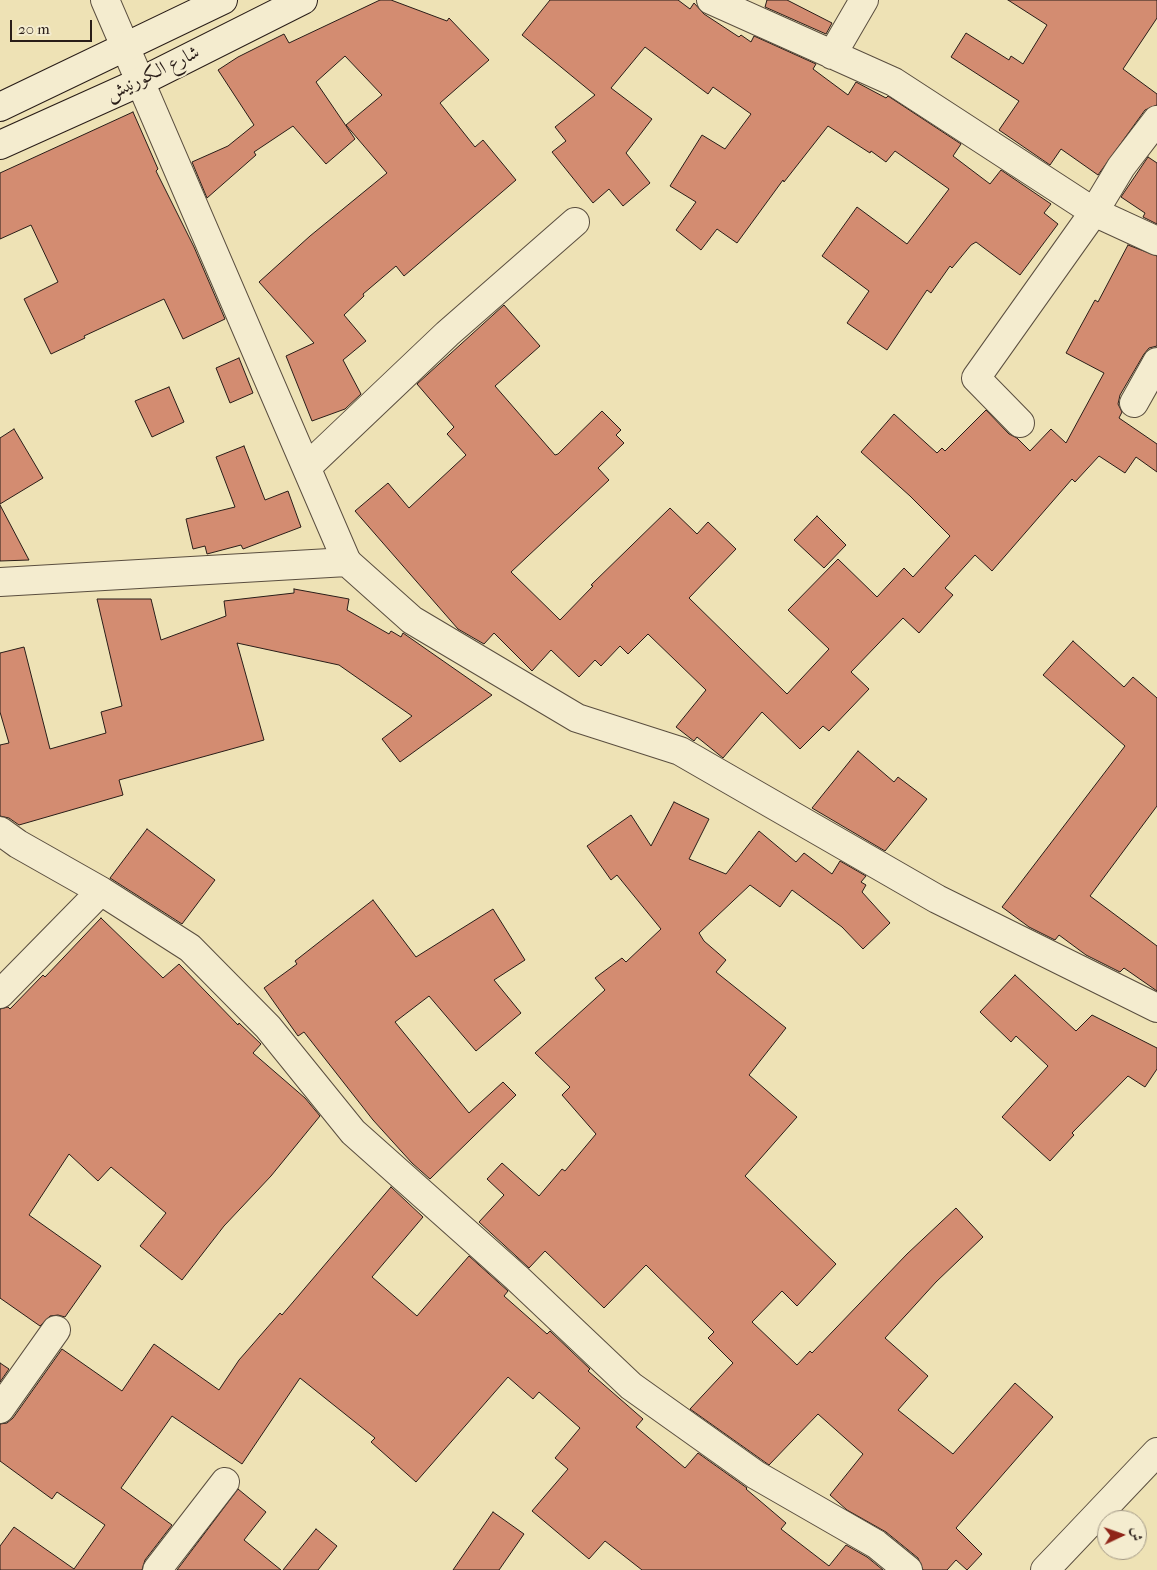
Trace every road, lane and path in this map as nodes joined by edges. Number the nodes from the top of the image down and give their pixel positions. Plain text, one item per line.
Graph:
1 (105, 0) edge
2 (224, 0) edge
3 (303, 0) edge
4 (711, 0) edge
5 (864, 0) edge
6 (124, 48) junction
7 (832, 55) junction
8 (140, 82) junction
9 (0, 107) edge
10 (1157, 120) edge
11 (0, 145) edge
12 (1094, 212) junction
13 (575, 222) dead end
14 (1157, 241) edge
15 (1157, 362) edge
16 (1134, 403) dead end
17 (1020, 423) dead end
18 (306, 467) junction
19 (348, 562) junction
20 (0, 582) edge
21 (0, 830) edge
22 (101, 891) junction
23 (0, 994) edge
24 (1157, 1008) edge
25 (56, 1330) dead end
26 (0, 1409) edge
27 (1157, 1452) edge
28 (225, 1482) dead end
29 (157, 1570) edge
30 (908, 1570) edge
31 (1045, 1570) edge

1 - 6 street
2 - 6 street, شارع الكورنيش
3 - 8 street, شارع الكورنيش
4 - 7 street
5 - 7 street
6 - 8 street
6 - 9 street, شارع الكورنيش
7 - 12 street
8 - 11 street, شارع الكورنيش
8 - 18 street
10 - 12 street
12 - 14 street
12 - 17 street
13 - 18 street
15 - 16 street
18 - 19 street
19 - 20 street
19 - 24 street
21 - 22 street
22 - 23 street
22 - 30 street
25 - 26 street
27 - 31 street
28 - 29 street

